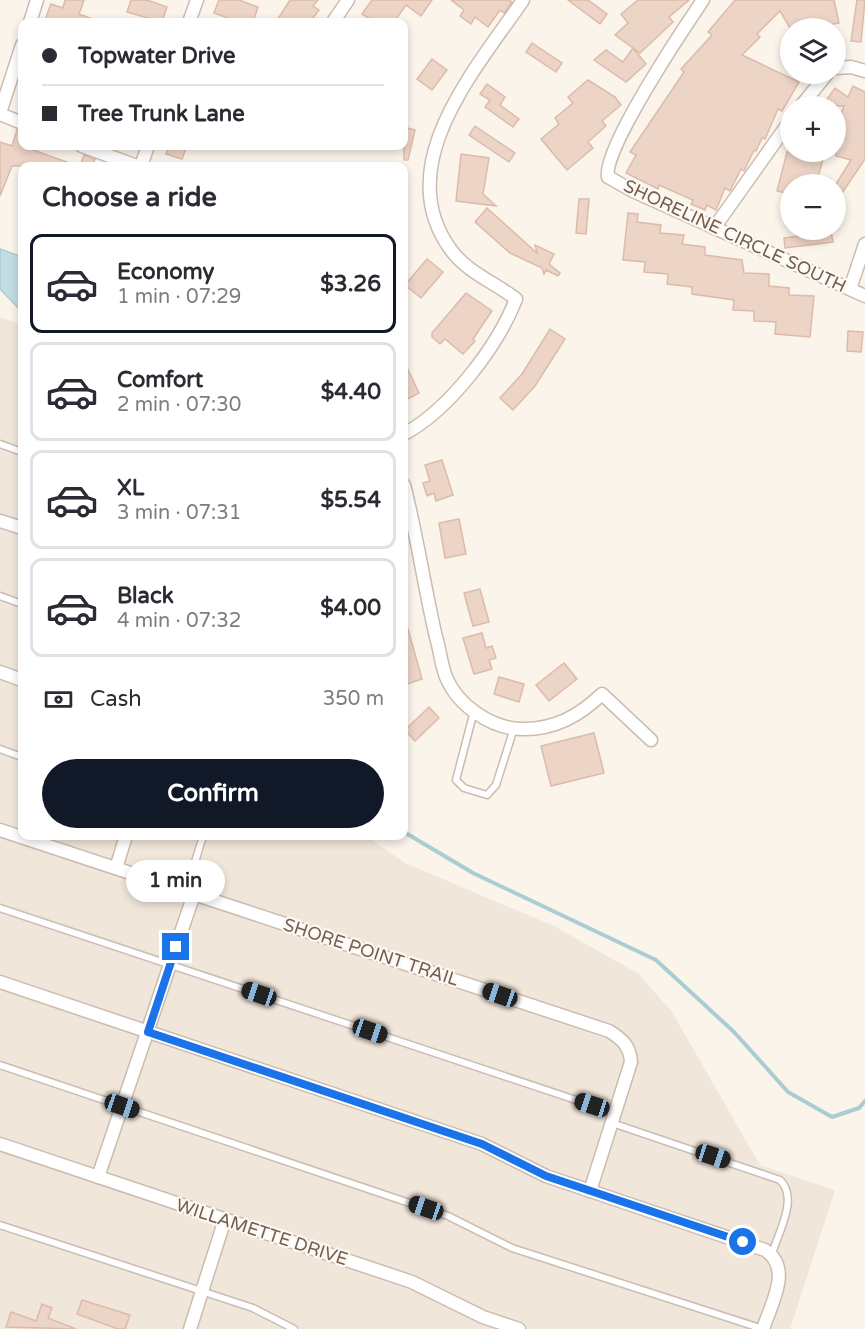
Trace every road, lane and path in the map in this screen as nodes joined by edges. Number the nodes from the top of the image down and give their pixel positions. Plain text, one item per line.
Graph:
1 (37, 0) edge
2 (197, 0) edge
3 (348, 0) edge
4 (523, 0) edge
5 (703, 0) edge
6 (31, 18) edge
7 (190, 18) edge
8 (336, 18) edge
9 (18, 58) edge
10 (846, 67) edge
11 (865, 71) edge
12 (819, 84) edge
13 (809, 96) edge
14 (0, 114) edge
15 (18, 121) edge
16 (780, 135) edge
17 (93, 150) edge
18 (128, 162) edge
19 (714, 228) junction
20 (865, 244) edge
21 (850, 289) junction
22 (865, 297) edge
23 (408, 432) edge
24 (0, 444) edge
25 (18, 451) edge
26 (408, 500) edge
27 (0, 521) edge
28 (18, 527) edge
29 (0, 596) edge
30 (18, 603) edge
31 (0, 672) edge
32 (18, 679) edge
33 (475, 711) junction
34 (514, 729) junction
35 (651, 740) dead end
36 (0, 749) edge
37 (18, 756) edge
38 (0, 830) edge
39 (18, 836) edge
40 (31, 840) edge
41 (125, 840) edge
42 (202, 840) edge
43 (116, 868) junction
44 (190, 892) junction
45 (0, 908) edge
46 (170, 965) junction
47 (0, 982) edge
48 (148, 1032) junction
49 (0, 1065) edge
50 (122, 1106) junction
51 (613, 1118) junction
52 (0, 1144) edge
53 (98, 1177) junction
54 (590, 1191) junction
55 (225, 1219) junction
56 (0, 1225) edge
57 (772, 1254) junction
58 (202, 1292) junction
59 (190, 1329) edge
60 (294, 1329) edge
61 (519, 1329) edge
62 (763, 1329) edge

1 - 6 street
2 - 7 street
3 - 8 street
4 - 23 street
5 - 19 street, SHORELINE CIRCLE SOUTH
9 - 14 street
10 - 11 street
12 - 13 street
14 - 15 street
16 - 19 street
17 - 18 street
19 - 21 street, SHORELINE CIRCLE SOUTH
20 - 21 street
21 - 22 street, SHORELINE CIRCLE SOUTH
24 - 25 lane
26 - 33 street
27 - 28 street
29 - 30 lane
31 - 32 street
33 - 34 street
33 - 34 lane
34 - 35 street
36 - 37 lane
38 - 39 street, SHORE POINT TRAIL
40 - 43 street, SHORE POINT TRAIL
41 - 43 street
42 - 44 lane
43 - 44 street, SHORE POINT TRAIL
44 - 46 street
44 - 51 street, SHORE POINT TRAIL
45 - 46 lane
46 - 48 street
46 - 51 lane
47 - 48 street
48 - 50 street
48 - 54 street
49 - 50 lane
50 - 53 street
50 - 62 lane
51 - 54 street, SHORE POINT TRAIL
51 - 57 lane
52 - 53 street, WILLAMETTE DRIVE
53 - 55 street, WILLAMETTE DRIVE
54 - 57 street
55 - 58 street
55 - 61 street, WILLAMETTE DRIVE
56 - 58 lane
57 - 62 street
58 - 59 street
58 - 60 lane

